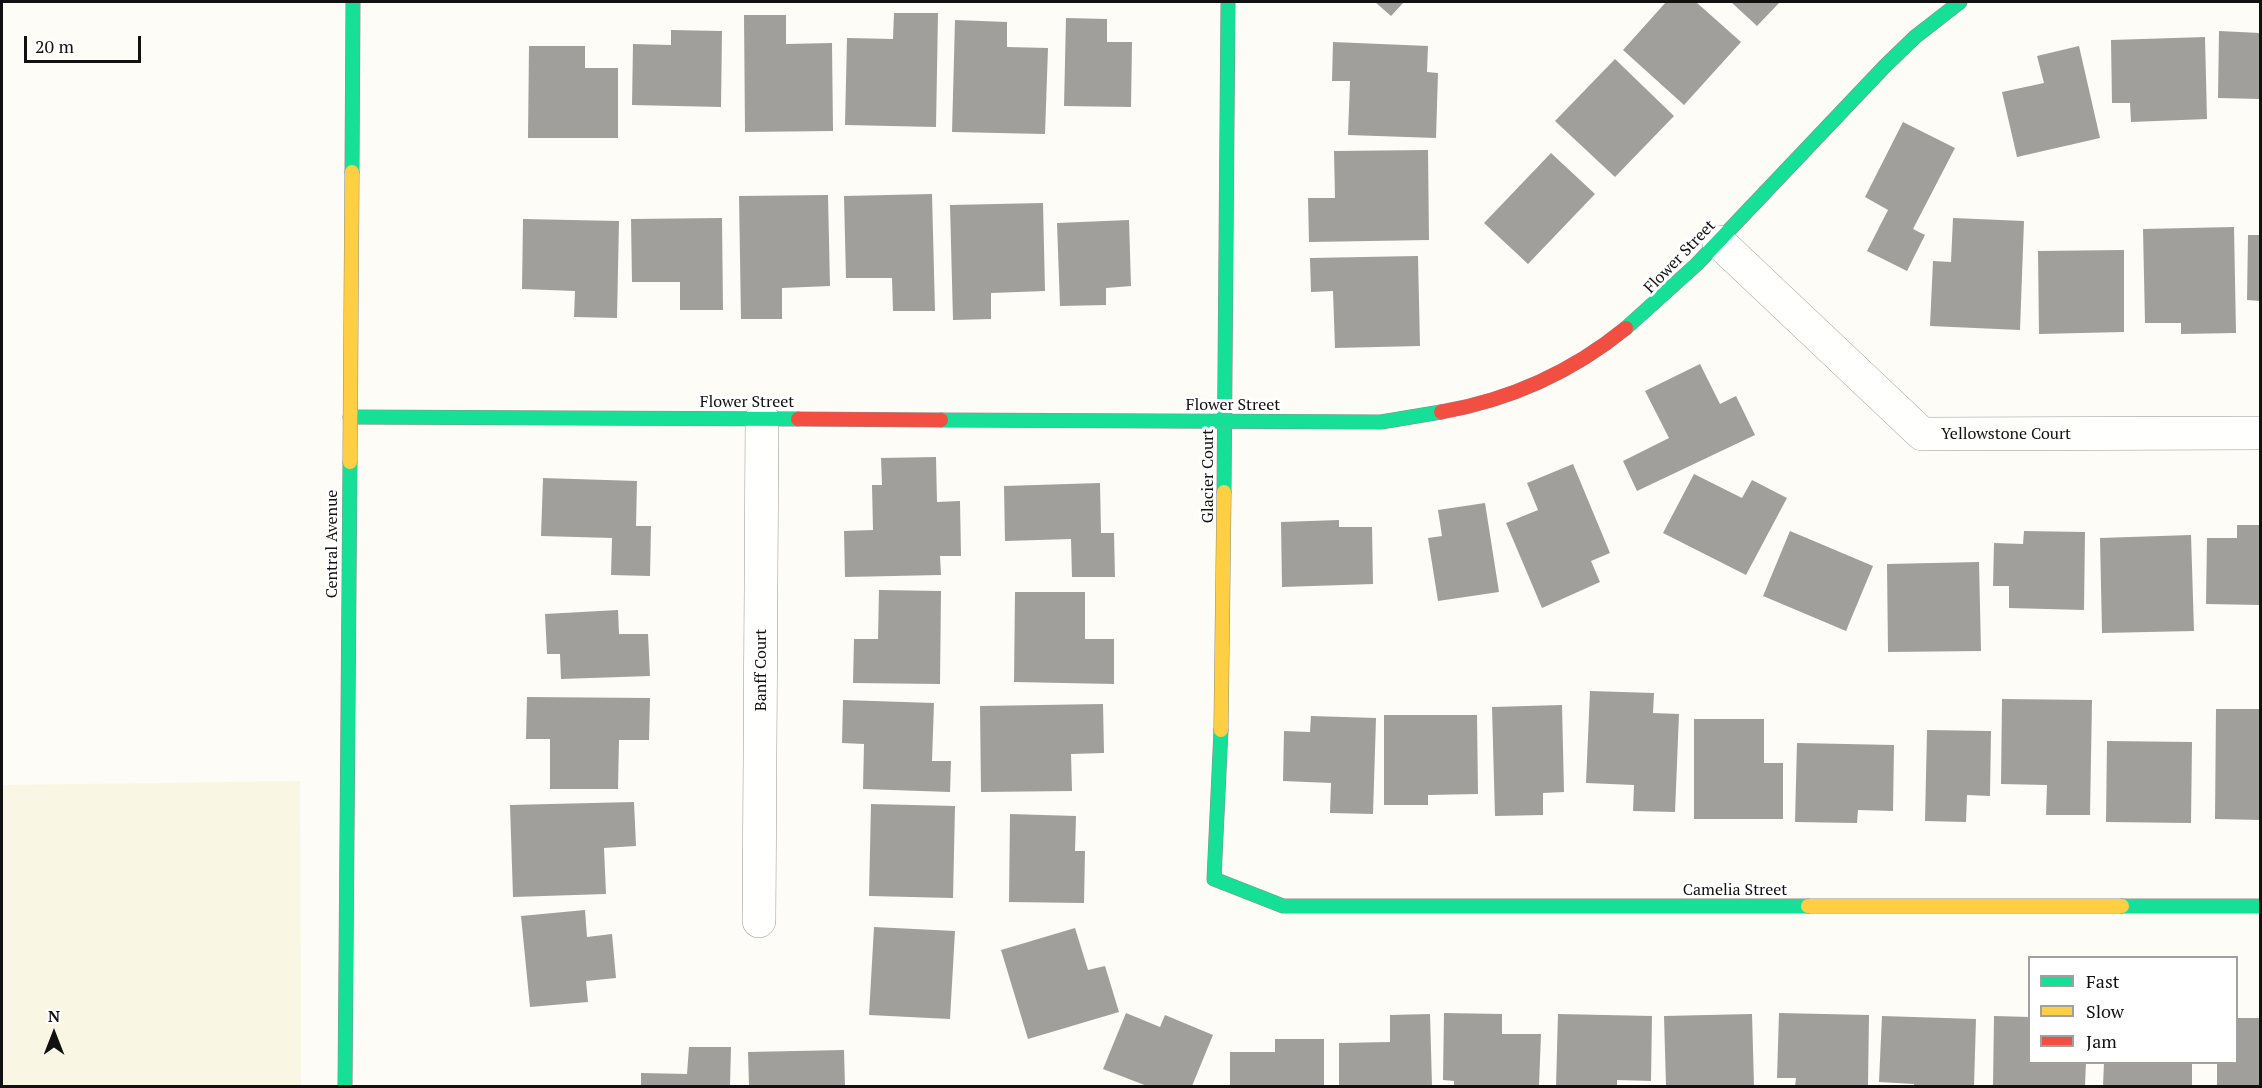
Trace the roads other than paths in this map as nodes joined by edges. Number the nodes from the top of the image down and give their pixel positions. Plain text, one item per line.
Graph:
1 (353, 2) edge
2 (1228, 2) edge
3 (1960, 2) edge
4 (1719, 242) junction
5 (350, 417) junction
6 (762, 418) junction
7 (1225, 421) junction
8 (2260, 433) edge
9 (1214, 879) joint
10 (2260, 906) edge
11 (759, 921) dead end
12 (345, 1086) edge

1 - 5 street, Central Avenue
2 - 7 street, Glacier Court
3 - 4 street, Flower Street
4 - 7 street, Flower Street
4 - 8 street, Yellowstone Court
5 - 6 street, Flower Street
5 - 12 street, Central Avenue
6 - 7 street, Flower Street
6 - 11 street, Banff Court
7 - 9 street, Glacier Court
9 - 10 street, Camelia Street

